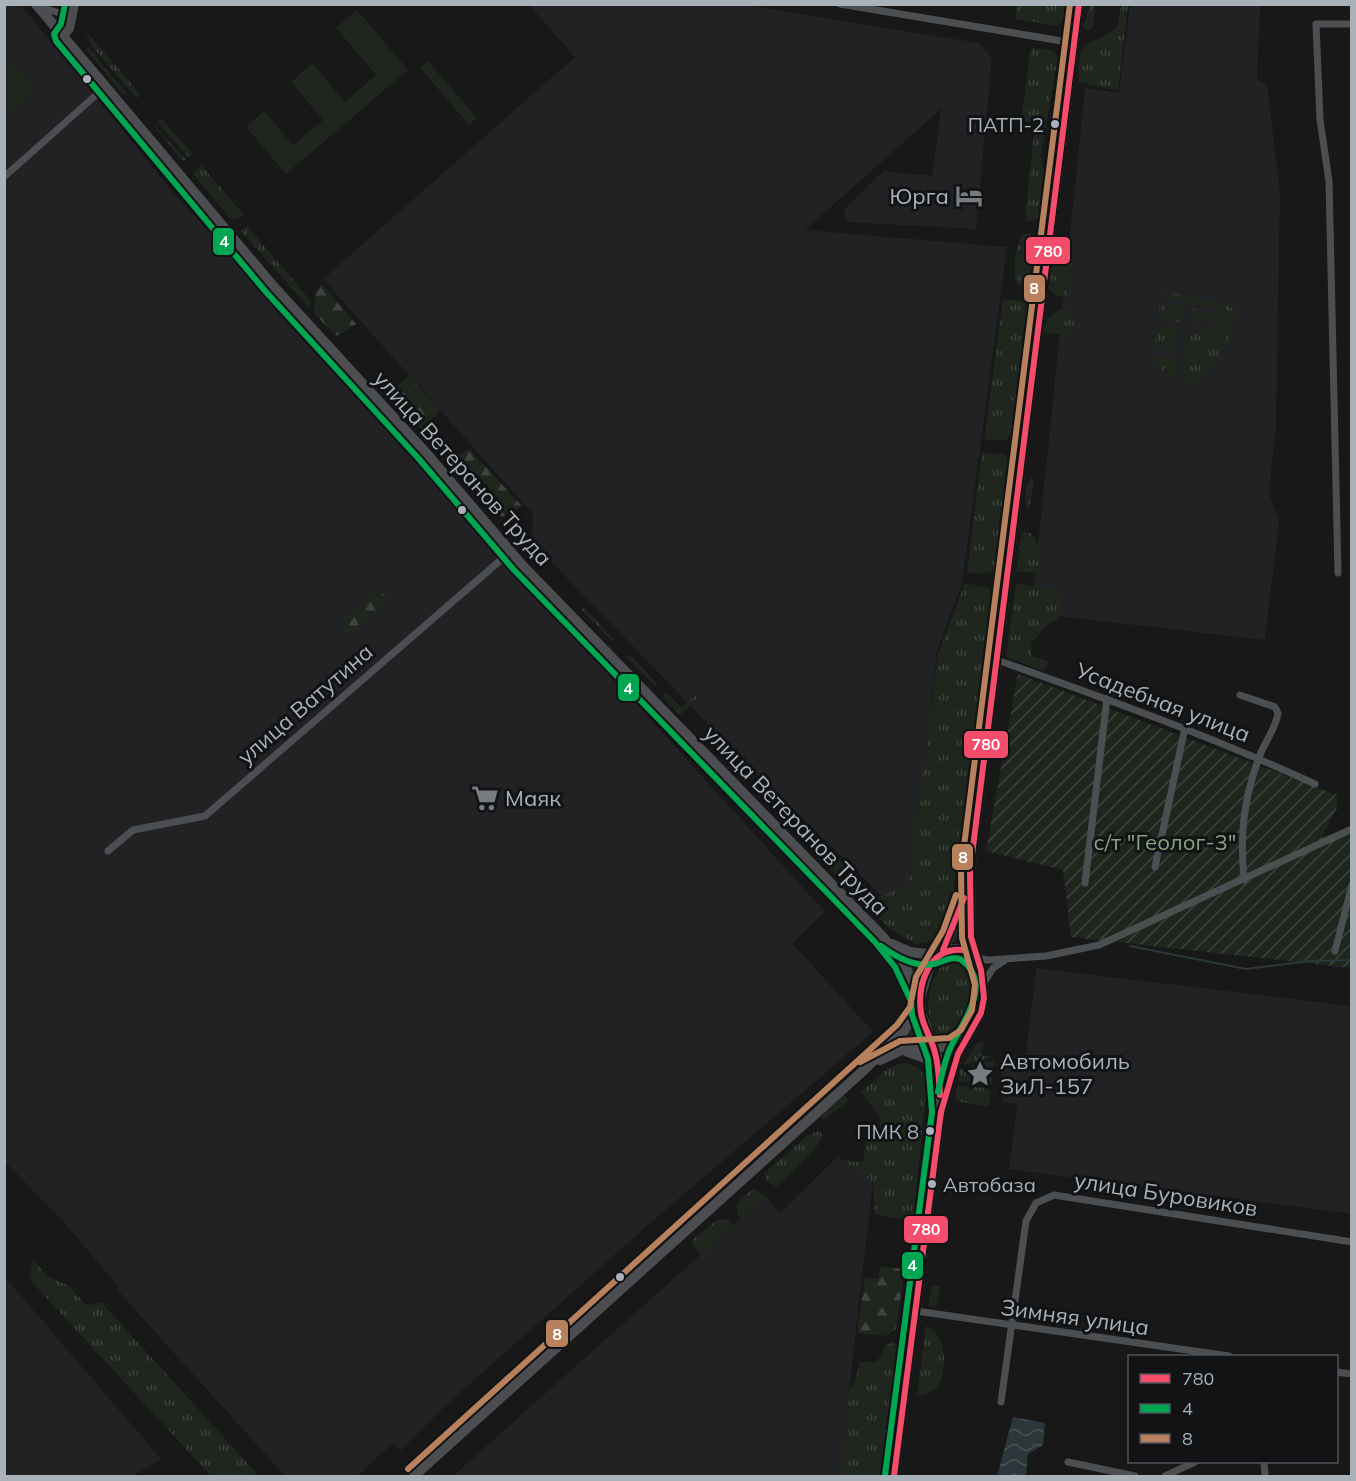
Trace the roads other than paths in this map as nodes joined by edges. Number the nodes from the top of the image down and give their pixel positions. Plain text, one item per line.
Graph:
1 (37, 4) edge
2 (840, 4) edge
3 (1079, 4) edge
4 (74, 5) edge
5 (1352, 24) edge
6 (63, 36) junction
7 (1074, 44) junction
8 (105, 87) junction
9 (4, 177) edge
10 (510, 552) junction
11 (1338, 573) dead end
12 (997, 660) junction
13 (1240, 695) dead end
14 (1107, 698) junction
15 (1185, 728) junction
16 (1258, 758) junction
17 (1315, 784) dead end
18 (1352, 829) edge
19 (108, 851) dead end
20 (1155, 867) dead end
21 (970, 871) junction
22 (1244, 880) junction
23 (1085, 883) dead end
24 (1352, 885) edge
25 (882, 936) junction
26 (1335, 951) dead end
27 (940, 952) junction
28 (975, 957) junction
29 (1006, 959) junction
30 (984, 984) junction
31 (920, 1000) junction
32 (968, 1036) junction
33 (934, 1047) junction
34 (902, 1050) junction
35 (864, 1070) junction
36 (939, 1076) junction
37 (941, 1113) junction
38 (1352, 1242) edge
39 (916, 1311) junction
40 (1012, 1326) junction
41 (1222, 1355) edge
42 (1001, 1402) dead end
43 (1068, 1462) dead end
44 (1191, 1463) edge
45 (414, 1476) edge
46 (894, 1476) edge
47 (1136, 1476) edge
48 (1165, 1476) edge

1 - 4 street
1 - 6 main road, улица Ветеранов Труда
2 - 7 street
3 - 7 main road
4 - 6 main road
5 - 11 street
6 - 8 main road, улица Ветеранов Труда
7 - 12 main road
8 - 9 street
8 - 10 main road, улица Ветеранов Труда
10 - 19 street, улица Ватутина
10 - 25 main road, улица Ветеранов Труда
12 - 14 street, Усадебная улица
12 - 21 main road
13 - 16 street
14 - 15 street, Усадебная улица
14 - 23 street
15 - 16 street, Усадебная улица
15 - 20 street
16 - 17 street, Усадебная улица
16 - 22 street
18 - 22 street
21 - 27 main road
21 - 28 main road
22 - 29 street
24 - 26 street
25 - 27 main road
25 - 31 main road
27 - 28 main road
27 - 31 main road
28 - 29 street
28 - 30 main road
29 - 30 street
30 - 32 main road
31 - 33 main road
31 - 35 main road
32 - 33 main road
32 - 37 main road
33 - 34 main road
33 - 36 main road
34 - 35 main road
34 - 36 main road
35 - 45 main road
36 - 37 main road
37 - 39 main road
38 - 40 street, улица Буровиков
39 - 40 street, Зимняя улица
39 - 46 main road
40 - 41 street, Зимняя улица
40 - 42 street, улица Буровиков
43 - 47 street
44 - 48 street

